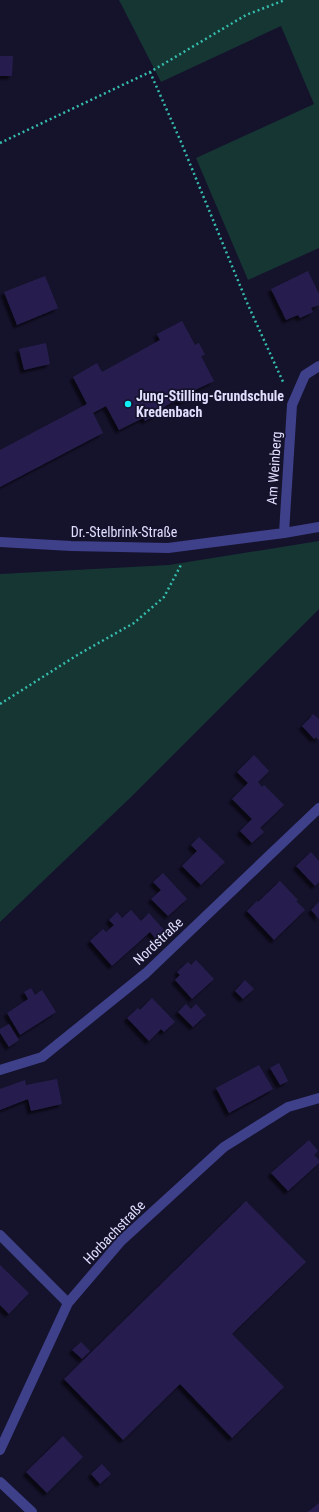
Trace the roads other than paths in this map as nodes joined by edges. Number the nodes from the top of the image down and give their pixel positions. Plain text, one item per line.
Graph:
1 (319, 366) edge
2 (319, 526) edge
3 (284, 533) junction
4 (0, 542) edge
5 (319, 808) edge
6 (0, 1070) edge
7 (319, 1098) edge
8 (0, 1234) edge
9 (68, 1303) junction
10 (0, 1450) edge
11 (0, 1482) edge
12 (32, 1512) edge

1 - 3 street, Am Weinberg
2 - 3 street, Dr.-Stelbrink-Straße
3 - 4 street, Dr.-Stelbrink-Straße
5 - 6 street, Nordstraße
7 - 9 street, Horbachstraße
8 - 9 street
9 - 10 street, Horbachstraße
11 - 12 street

